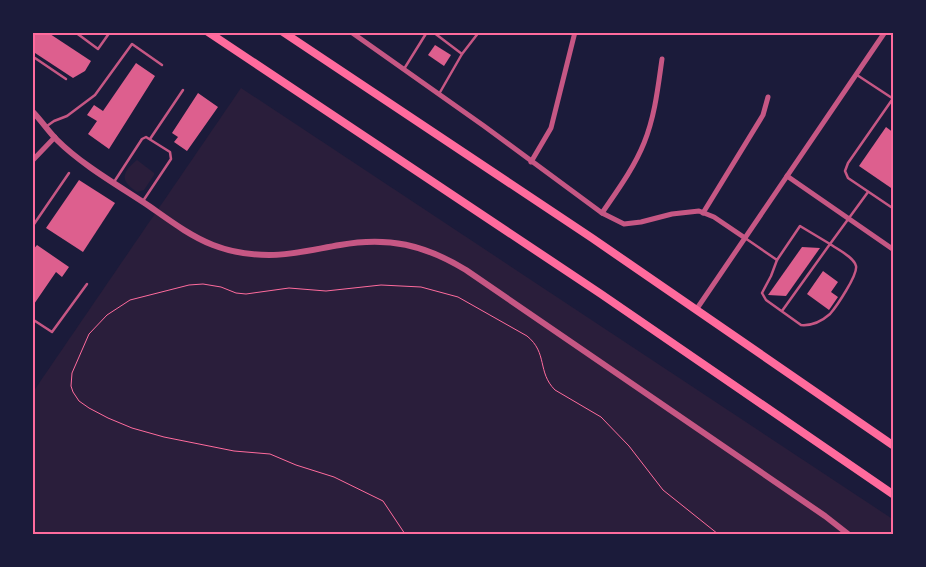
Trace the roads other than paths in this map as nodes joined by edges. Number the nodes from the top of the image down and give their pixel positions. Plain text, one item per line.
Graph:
1 (75, 32) edge
2 (110, 32) edge
3 (208, 32) edge
4 (283, 32) edge
5 (351, 32) edge
6 (427, 32) edge
7 (433, 32) edge
8 (479, 32) edge
9 (575, 32) edge
10 (885, 32) edge
11 (462, 54) junction
12 (32, 56) edge
13 (662, 59) dead end
14 (162, 65) dead end
15 (404, 70) junction
16 (857, 74) junction
17 (66, 79) dead end
18 (183, 90) dead end
19 (439, 94) junction
20 (768, 97) dead end
21 (893, 98) edge
22 (32, 111) edge
23 (46, 127) junction
24 (55, 137) junction
25 (150, 139) junction
26 (32, 161) edge
27 (532, 162) junction
28 (69, 174) dead end
29 (787, 176) junction
30 (114, 182) junction
31 (868, 192) junction
32 (142, 202) junction
33 (894, 209) edge
34 (703, 212) junction
35 (602, 213) junction
36 (849, 219) junction
37 (32, 227) edge
38 (745, 238) junction
39 (830, 244) junction
40 (894, 250) edge
41 (777, 260) junction
42 (87, 284) dead end
43 (696, 310) junction
44 (782, 311) junction
45 (32, 319) edge
46 (894, 446) edge
47 (894, 495) edge
48 (848, 534) edge

1 - 2 lane
3 - 47 highway
4 - 43 highway
5 - 15 street
6 - 15 lane
7 - 11 lane
8 - 11 lane
9 - 27 street
10 - 16 street
11 - 19 lane
12 - 17 lane
13 - 35 street
14 - 23 lane
15 - 19 street
16 - 21 lane
16 - 29 street
18 - 25 lane
19 - 27 street
20 - 34 street
21 - 31 lane
22 - 23 street
23 - 24 street
24 - 26 street
24 - 30 street
25 - 30 lane
25 - 32 lane
27 - 35 street
28 - 37 lane
29 - 36 street
29 - 38 street
30 - 32 street
31 - 33 lane
31 - 36 lane
32 - 48 street
34 - 35 street
34 - 38 street
36 - 39 lane
36 - 40 street
38 - 41 lane
38 - 43 street
39 - 41 lane
39 - 44 lane
39 - 44 lane
41 - 44 lane
42 - 45 lane
43 - 46 highway

